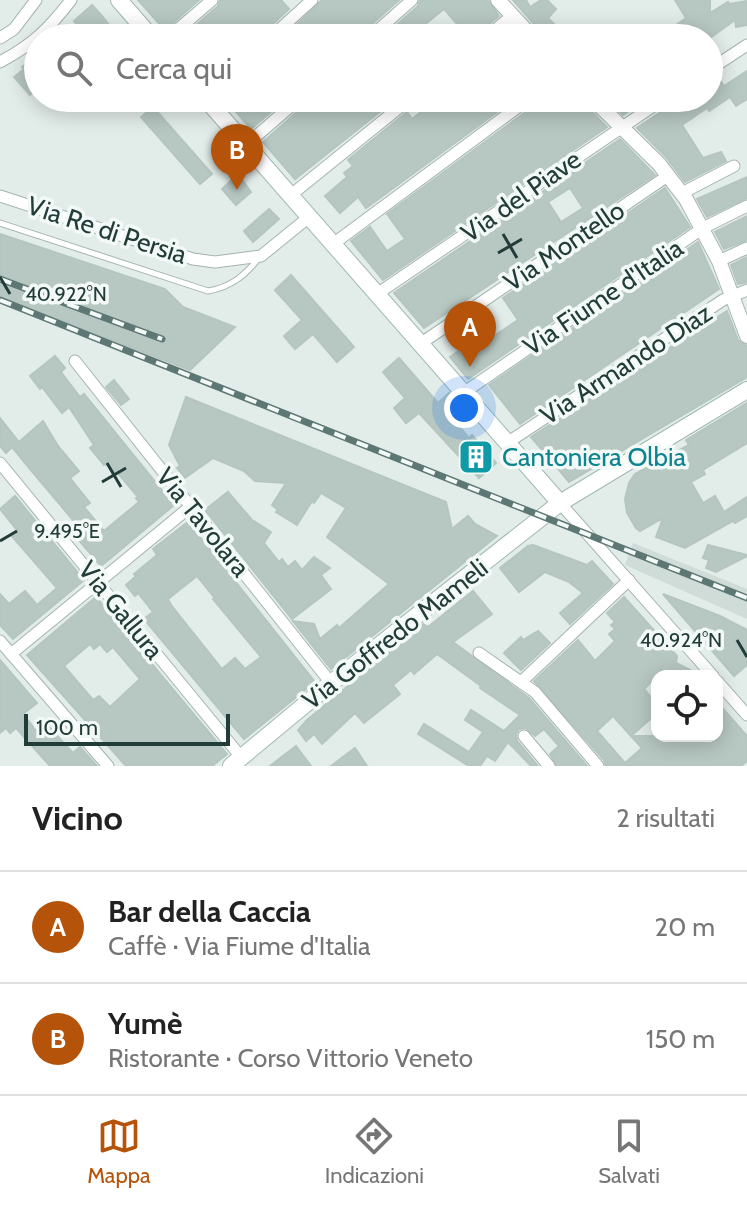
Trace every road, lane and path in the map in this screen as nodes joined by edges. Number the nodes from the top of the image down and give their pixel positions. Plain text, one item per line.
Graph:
1 (36, 0) edge
2 (71, 0) edge
3 (119, 0) edge
4 (212, 0) edge
5 (312, 0) edge
6 (412, 0) edge
7 (498, 0) edge
8 (512, 16) junction
9 (52, 24) edge
10 (140, 24) edge
11 (184, 24) edge
12 (285, 24) edge
13 (385, 24) edge
14 (502, 24) edge
15 (520, 24) edge
16 (0, 38) edge
17 (747, 45) edge
18 (24, 49) edge
19 (723, 61) edge
20 (0, 62) edge
21 (217, 112) edge
22 (284, 112) edge
23 (394, 112) edge
24 (511, 112) edge
25 (607, 112) edge
26 (644, 112) edge
27 (622, 126) junction
28 (246, 145) junction
29 (734, 166) dead end
30 (669, 175) junction
31 (682, 193) junction
32 (291, 195) junction
33 (0, 196) edge
34 (747, 206) edge
35 (309, 217) junction
36 (0, 223) edge
37 (703, 228) junction
38 (333, 244) junction
39 (747, 248) edge
40 (261, 256) junction
41 (719, 261) junction
42 (740, 292) edge
43 (377, 294) junction
44 (747, 336) edge
45 (420, 344) junction
46 (75, 361) dead end
47 (747, 390) edge
48 (462, 394) junction
49 (507, 443) junction
50 (0, 463) edge
51 (560, 503) junction
52 (190, 507) junction
53 (629, 580) junction
54 (98, 582) junction
55 (0, 641) edge
56 (479, 653) dead end
57 (11, 654) junction
58 (708, 670) edge
59 (521, 682) junction
60 (331, 683) junction
61 (723, 688) edge
62 (747, 715) edge
63 (524, 736) dead end
64 (236, 762) edge
65 (108, 766) edge
66 (549, 766) edge
67 (598, 766) edge

1 - 16 street
2 - 9 street
3 - 10 main road
4 - 11 street
5 - 12 street
6 - 13 street
7 - 8 street
8 - 14 street
8 - 15 street
17 - 19 street
18 - 20 street
21 - 28 main road
22 - 28 street
23 - 32 street
24 - 38 street
25 - 27 street
26 - 27 street, Via del Piave
27 - 30 street
27 - 43 street, Via del Piave
28 - 32 main road
29 - 31 street
30 - 31 street
30 - 45 street, Via Montello
31 - 37 street
32 - 35 main road
33 - 40 street, Via Re di Persia
34 - 37 street, Via Fiume d'Italia
35 - 38 main road
35 - 40 street, Via Re di Persia
36 - 40 lane, Via Re di Persia
37 - 41 street
37 - 48 street, Via Fiume d'Italia
38 - 43 main road
39 - 41 street
41 - 42 street
42 - 44 street
42 - 49 street, Via Armando Diaz
43 - 45 main road
45 - 48 main road
46 - 52 street, Via Tavolara
47 - 51 main road, Via Goffredo Mameli
48 - 49 main road
49 - 51 main road
50 - 54 street, Via Gallura
51 - 53 street
51 - 60 main road, Via Goffredo Mameli
52 - 54 street
52 - 60 street, Via Tavolara
53 - 58 street
53 - 59 street
54 - 57 street
54 - 64 street, Via Gallura
55 - 57 street
56 - 59 street
57 - 65 street
59 - 67 street
60 - 64 main road, Via Goffredo Mameli
61 - 62 street
63 - 66 street

